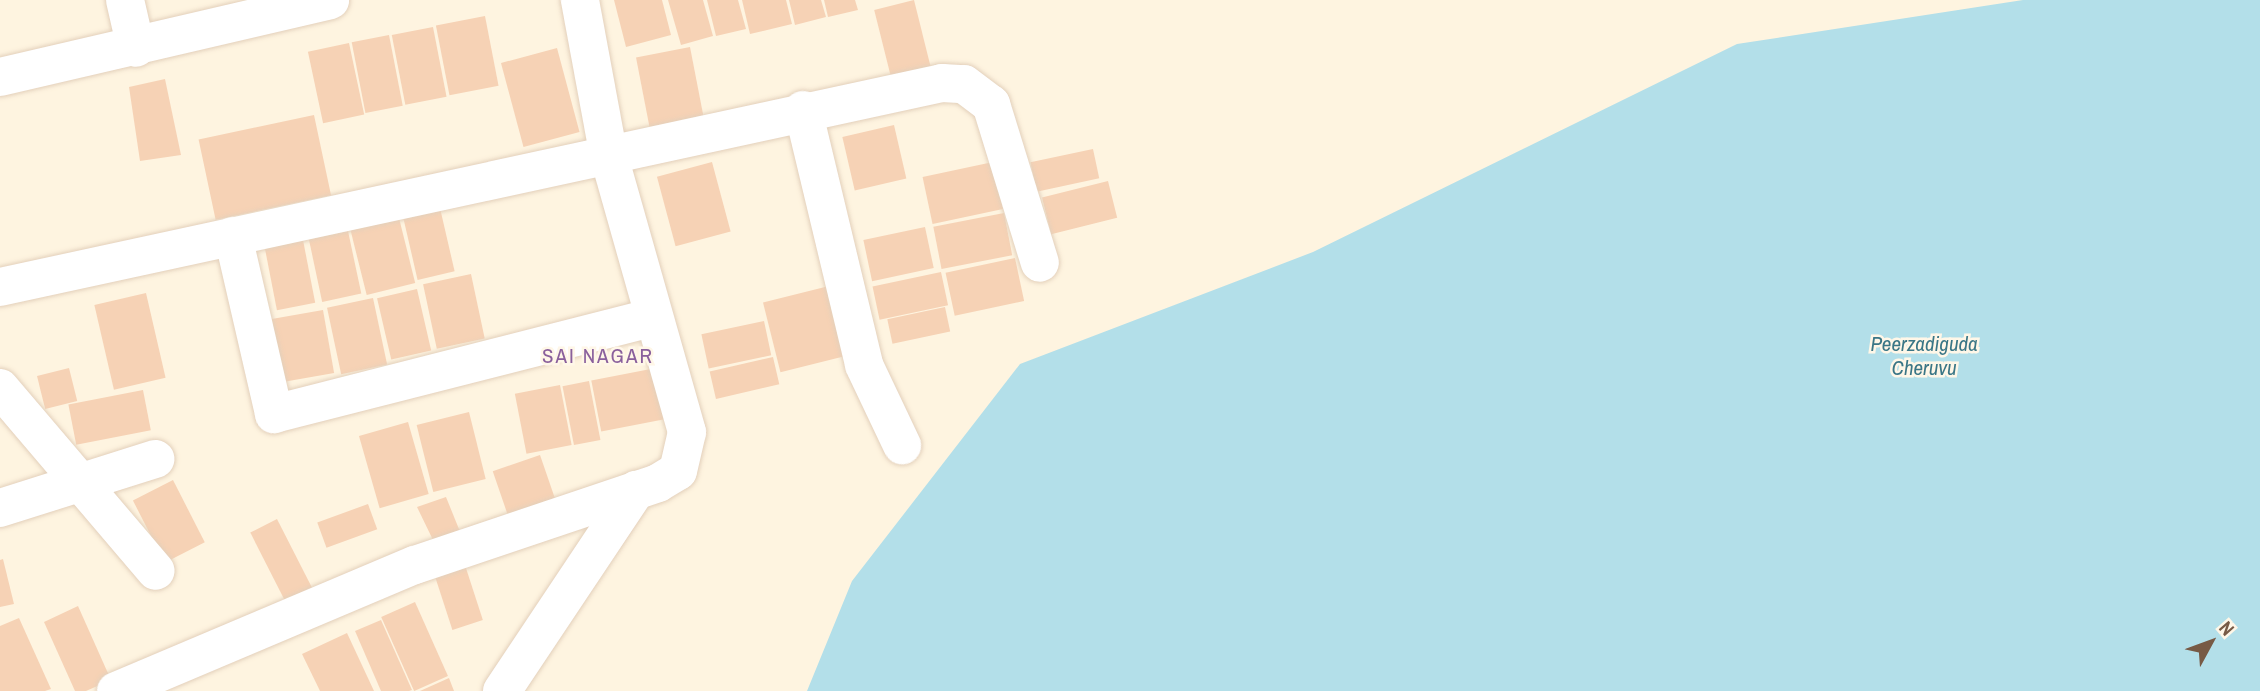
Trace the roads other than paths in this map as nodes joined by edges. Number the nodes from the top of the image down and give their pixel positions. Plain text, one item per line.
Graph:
1 (125, 0) edge
2 (330, 0) edge
3 (580, 0) edge
4 (136, 48) junction
5 (0, 77) edge
6 (803, 110) junction
7 (609, 157) junction
8 (233, 236) junction
9 (1040, 263) dead end
10 (0, 287) edge
11 (654, 317) junction
12 (0, 388) edge
13 (902, 445) dead end
14 (155, 459) dead end
15 (82, 483) junction
16 (636, 490) junction
17 (0, 508) edge
18 (156, 571) dead end
19 (116, 691) edge
20 (502, 691) edge

1 - 4 street
2 - 4 street
3 - 7 street
4 - 5 street
6 - 7 street
6 - 9 street
6 - 13 street
7 - 8 street
7 - 11 street
8 - 10 street
8 - 11 street
11 - 16 street
12 - 15 street
14 - 15 street
15 - 17 street
15 - 18 street
16 - 19 street
16 - 20 street

